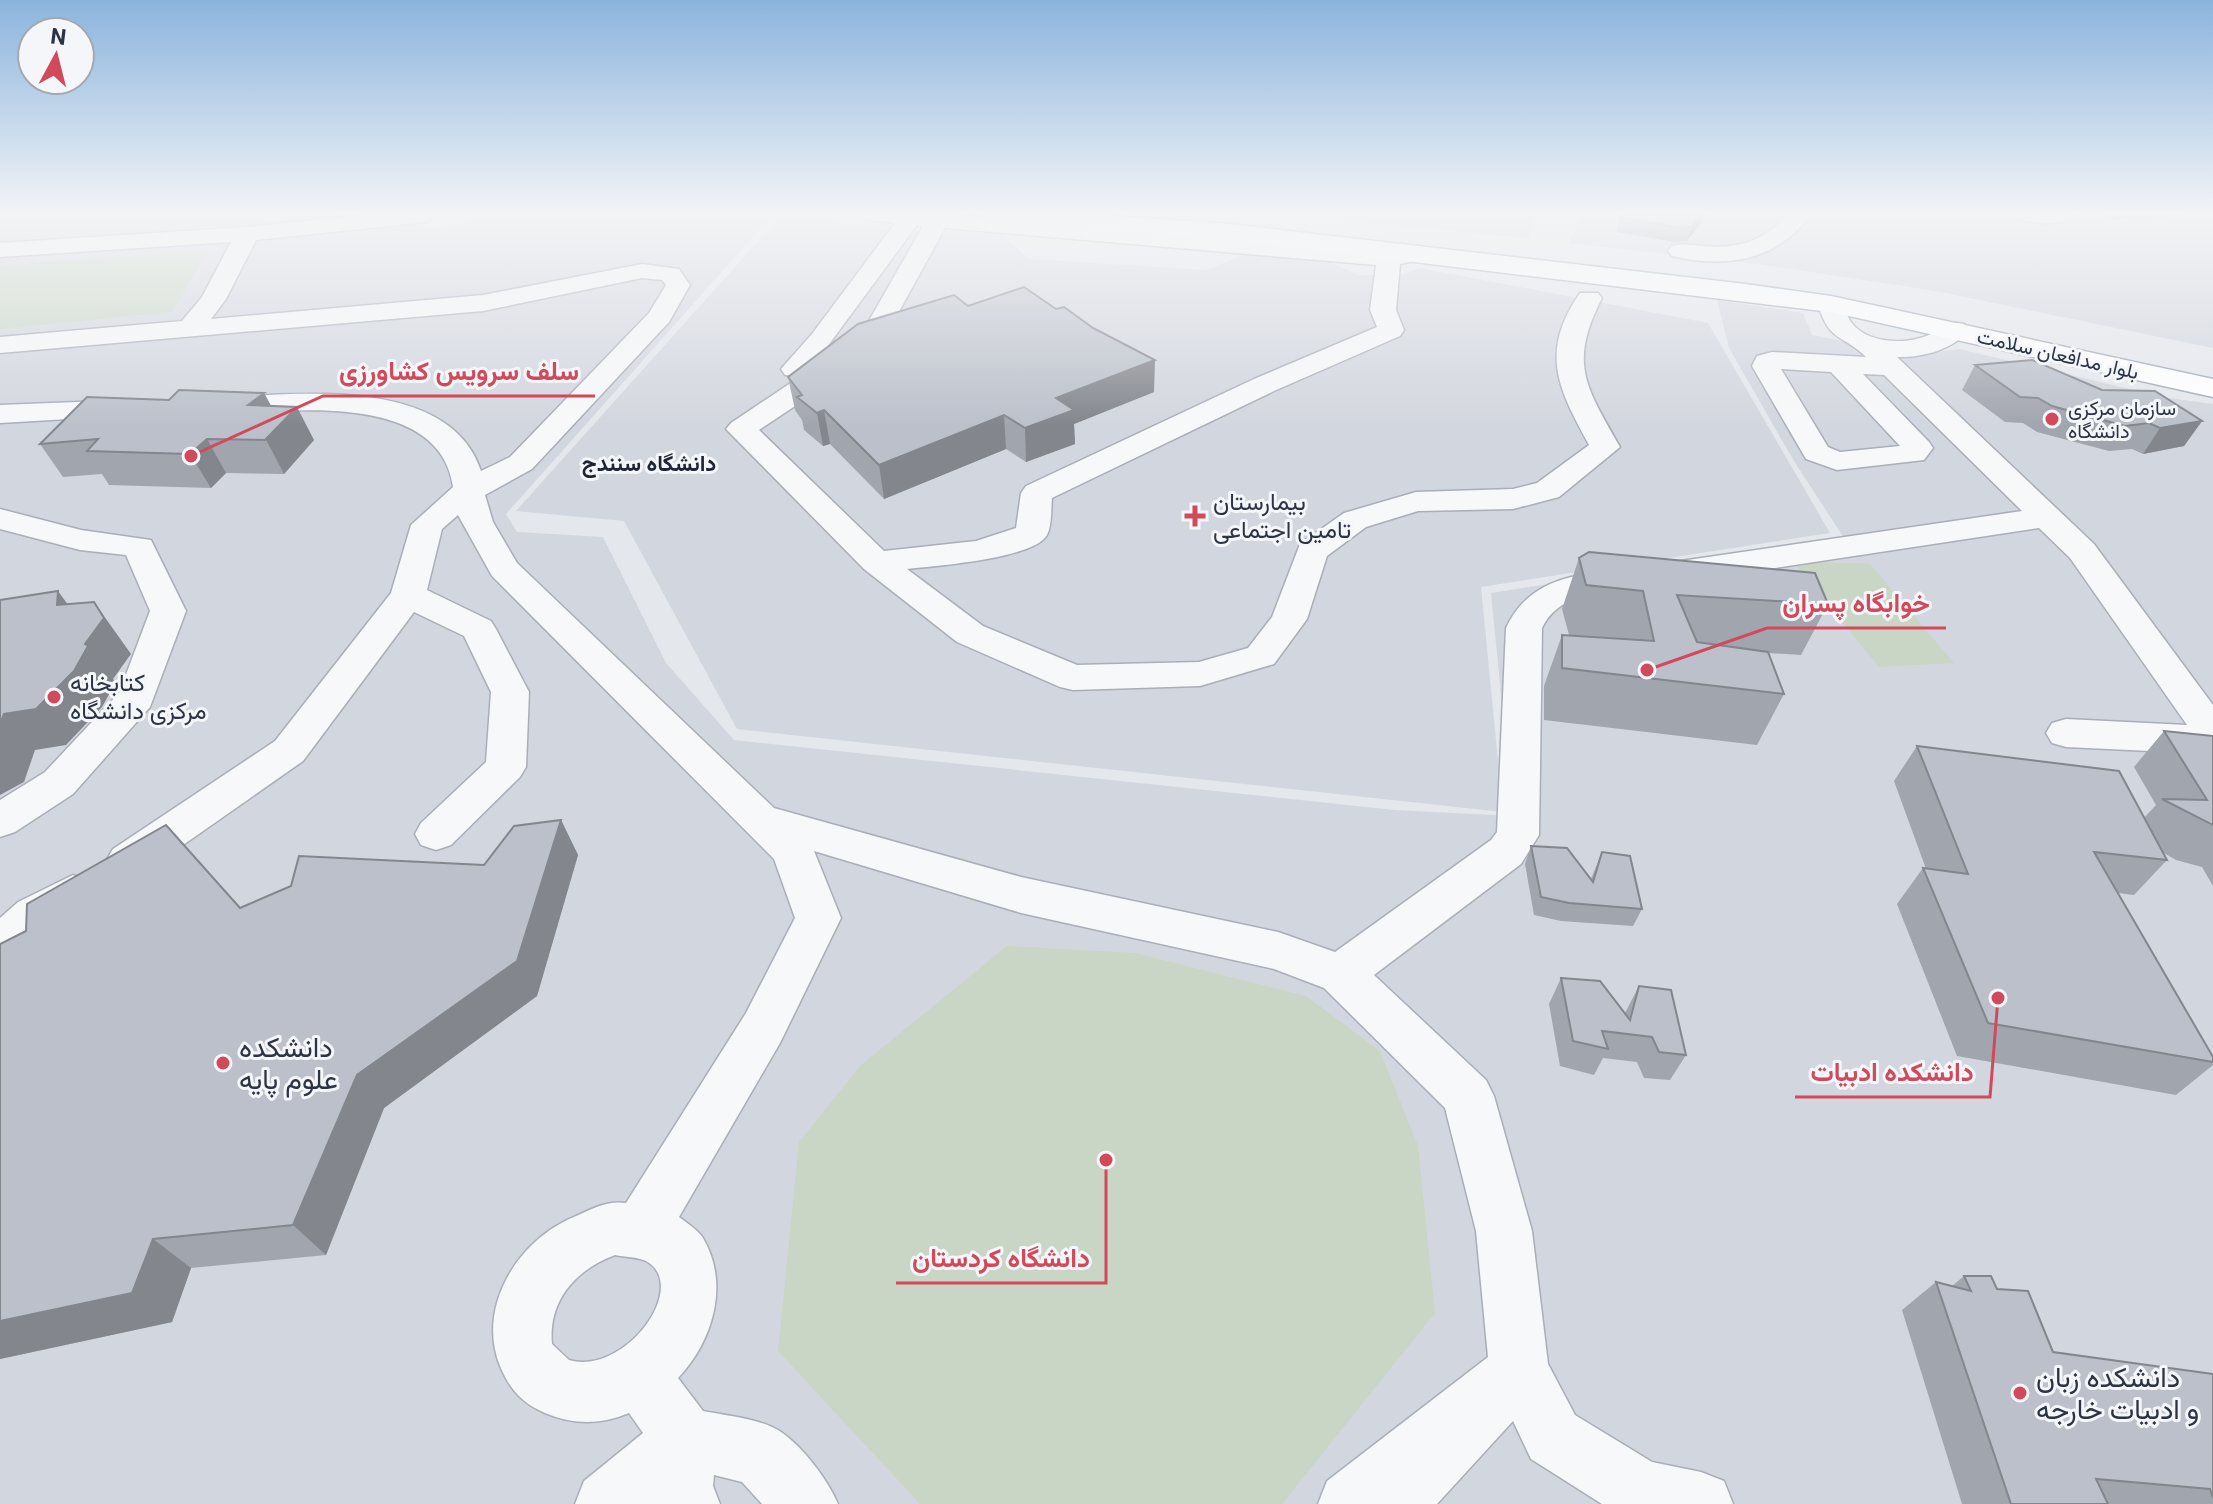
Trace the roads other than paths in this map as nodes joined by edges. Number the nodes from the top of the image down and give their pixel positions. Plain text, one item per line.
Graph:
1 (220, 285) edge
2 (572, 285) edge
3 (678, 285) edge
4 (861, 285) edge
5 (902, 285) edge
6 (1386, 285) edge
7 (1690, 285) edge
8 (1798, 285) edge
9 (1589, 298) dead end
10 (1831, 304) junction
11 (191, 327) junction
12 (1955, 330) junction
13 (0, 345) edge
14 (1881, 357) junction
15 (1840, 365) junction
16 (2213, 371) edge
17 (2213, 388) edge
18 (0, 414) edge
19 (741, 429) junction
20 (469, 490) junction
21 (2046, 517) junction
22 (0, 519) edge
23 (876, 562) junction
24 (408, 595) junction
25 (2066, 733) dead end
26 (2213, 733) edge
27 (2213, 740) edge
28 (758, 818) junction
29 (0, 821) edge
30 (436, 834) dead end
31 (0, 946) edge
32 (1341, 974) junction
33 (642, 1228) junction
34 (1519, 1370) junction
35 (638, 1375) junction
36 (685, 1438) junction
37 (607, 1504) edge
38 (688, 1504) edge
39 (806, 1504) edge
40 (1350, 1504) edge
41 (1393, 1504) edge
42 (1701, 1504) edge

1 - 11 street
2 - 11 street
3 - 20 street
4 - 19 street
5 - 19 street
6 - 23 street
7 - 10 main road, بلوار مدافعان سلامت
8 - 16 main road, بلوار مدافعان سلامت
9 - 23 street
10 - 12 main road, بلوار مدافعان سلامت
10 - 14 street
11 - 13 street
12 - 14 street
12 - 17 main road, بلوار مدافعان سلامت
14 - 15 street
14 - 21 street
15 - 15 street
18 - 20 street
19 - 23 street
20 - 24 street
20 - 28 street
21 - 26 street
21 - 32 street
22 - 29 street
24 - 30 street
24 - 31 street
25 - 27 street
28 - 32 street
28 - 33 street
32 - 34 street
33 - 35 street
33 - 35 street
34 - 40 street
34 - 41 street
34 - 42 street
35 - 36 street
36 - 37 street
36 - 38 street
36 - 39 street

